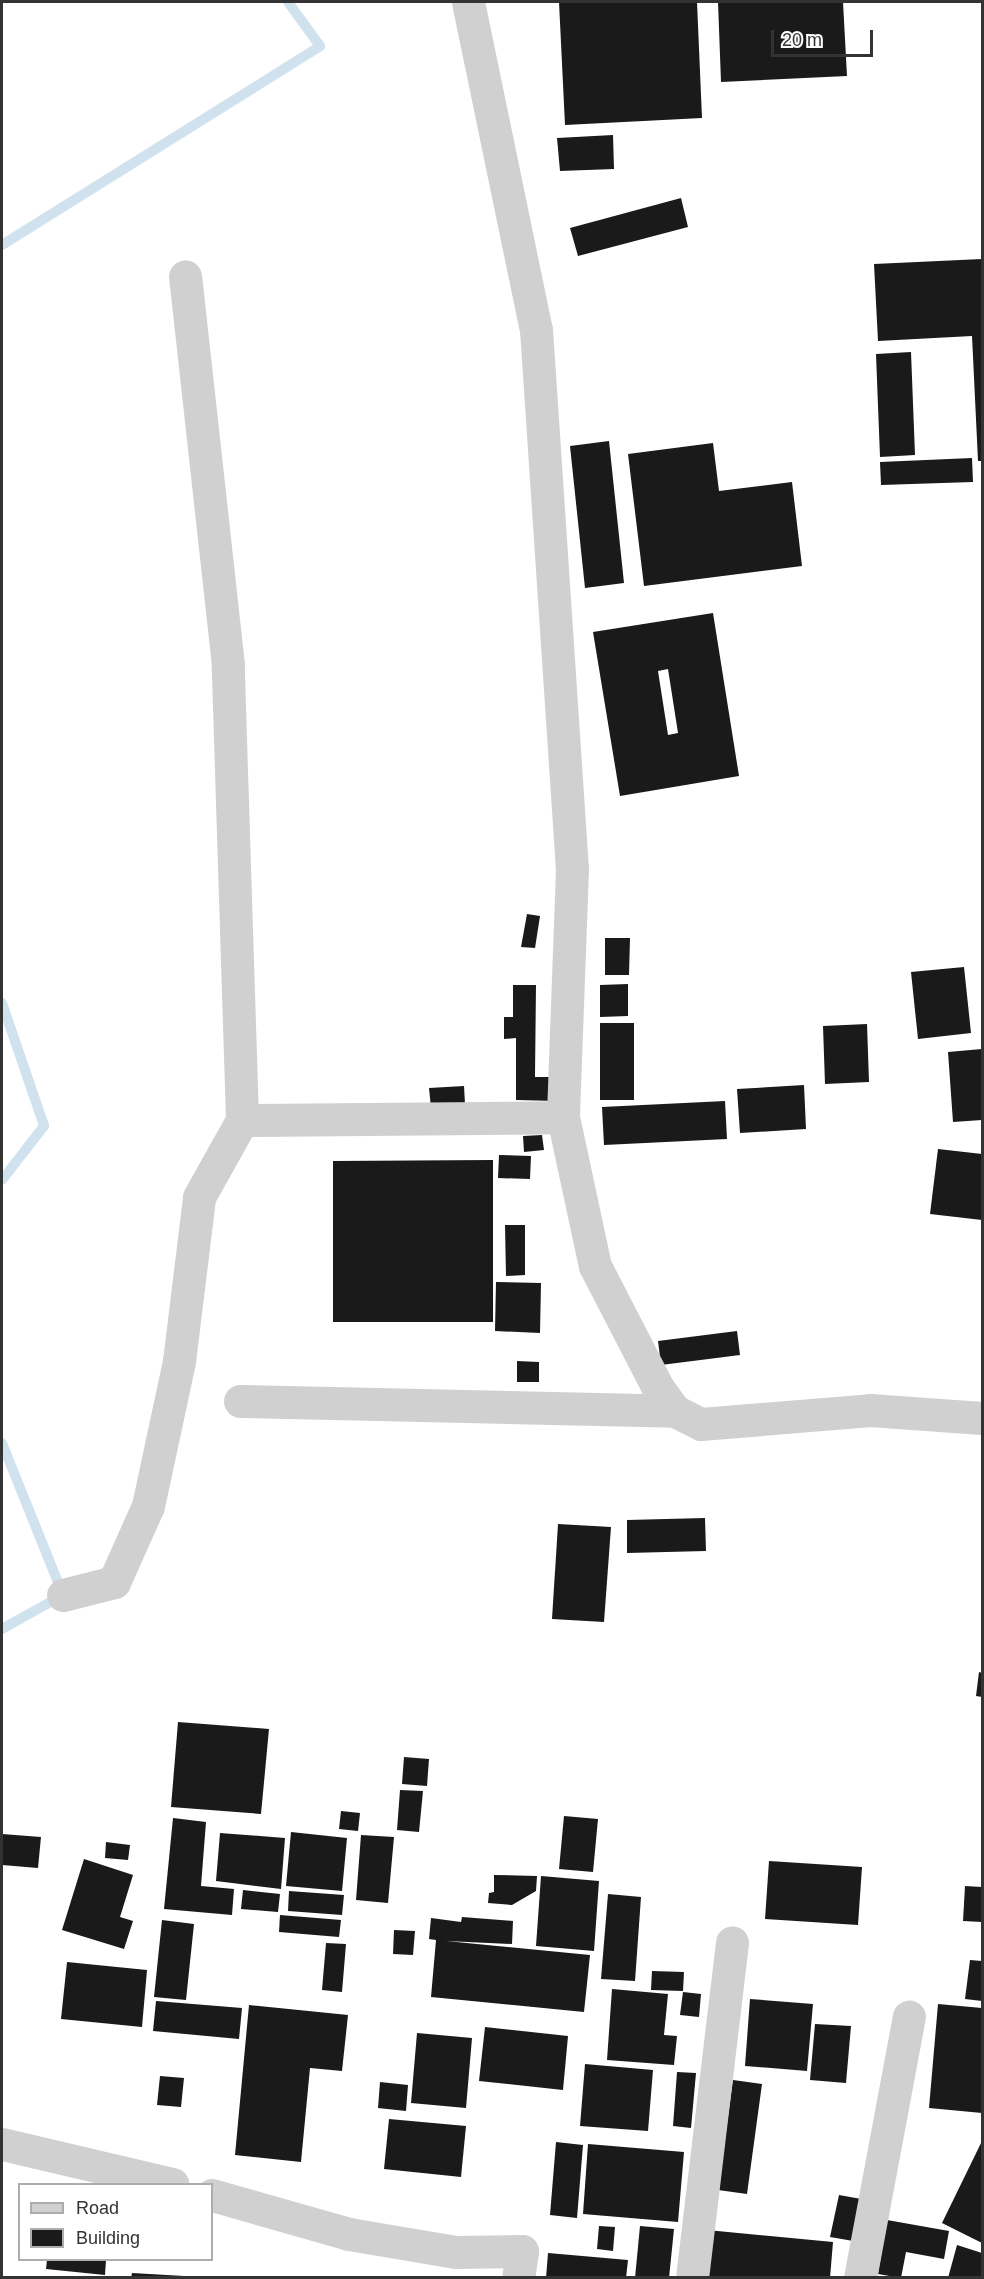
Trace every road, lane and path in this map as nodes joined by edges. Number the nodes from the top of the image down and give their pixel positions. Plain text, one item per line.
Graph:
1 (468, 2) edge
2 (185, 276) dead end
3 (563, 1117) junction
4 (242, 1120) junction
5 (240, 1401) dead end
6 (675, 1411) junction
7 (982, 1418) edge
8 (63, 1595) dead end
9 (732, 1942) dead end
10 (909, 2017) dead end
11 (2, 2147) edge
12 (167, 2183) edge
13 (213, 2195) edge
14 (520, 2264) edge
15 (692, 2277) edge
16 (860, 2277) edge

1 - 3 street
2 - 4 street
3 - 4 street
3 - 6 street
4 - 8 street
5 - 6 street
6 - 7 street
9 - 15 street
10 - 16 street
11 - 12 street
13 - 14 street

